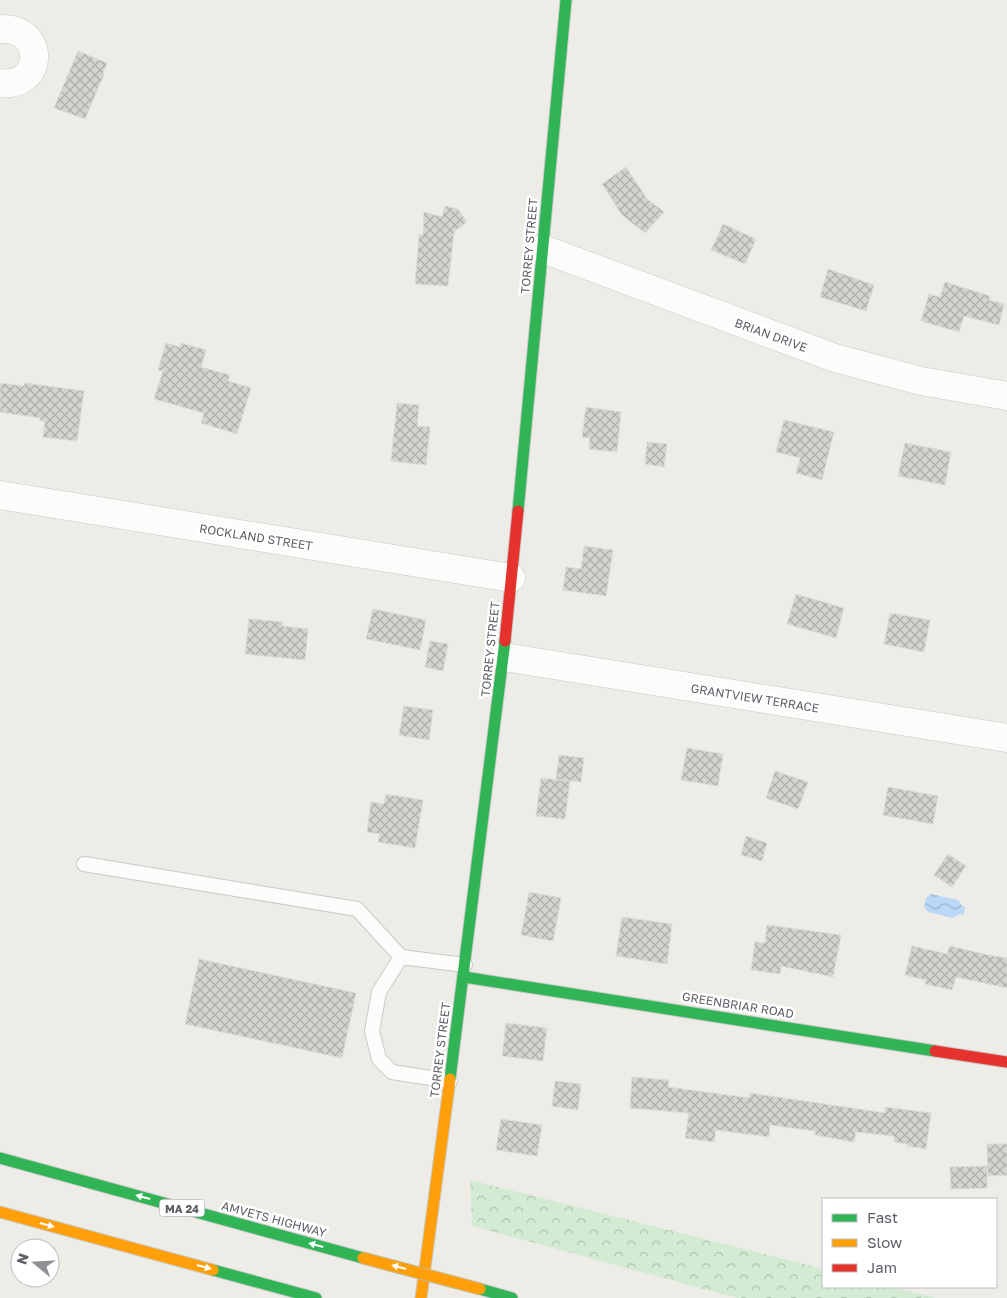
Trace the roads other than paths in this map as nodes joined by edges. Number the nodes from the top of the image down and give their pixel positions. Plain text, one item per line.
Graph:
1 (566, 0) edge
2 (0, 29) edge
3 (0, 83) edge
4 (543, 249) junction
5 (1007, 396) edge
6 (0, 495) edge
7 (511, 578) junction
8 (504, 657) junction
9 (1007, 738) edge
10 (84, 864) dead end
11 (401, 957) junction
12 (465, 971) junction
13 (1007, 1062) edge
14 (450, 1081) junction
15 (0, 1158) edge
16 (0, 1212) edge
17 (316, 1298) edge
18 (421, 1298) edge
19 (512, 1298) edge

1 - 4 main road, TORREY STREET
2 - 3 street
4 - 5 street, BRIAN DRIVE
4 - 7 main road, TORREY STREET
6 - 7 street, ROCKLAND STREET
7 - 8 main road, TORREY STREET
8 - 9 street, GRANTVIEW TERRACE
8 - 12 main road, TORREY STREET
10 - 11 lane
11 - 12 lane
11 - 14 lane
12 - 13 main road, GREENBRIAR ROAD
12 - 14 main road, TORREY STREET
14 - 18 main road, TORREY STREET
19 -> 15 main road, AMVETS HIGHWAY / MA 24, bridge
16 -> 17 main road

